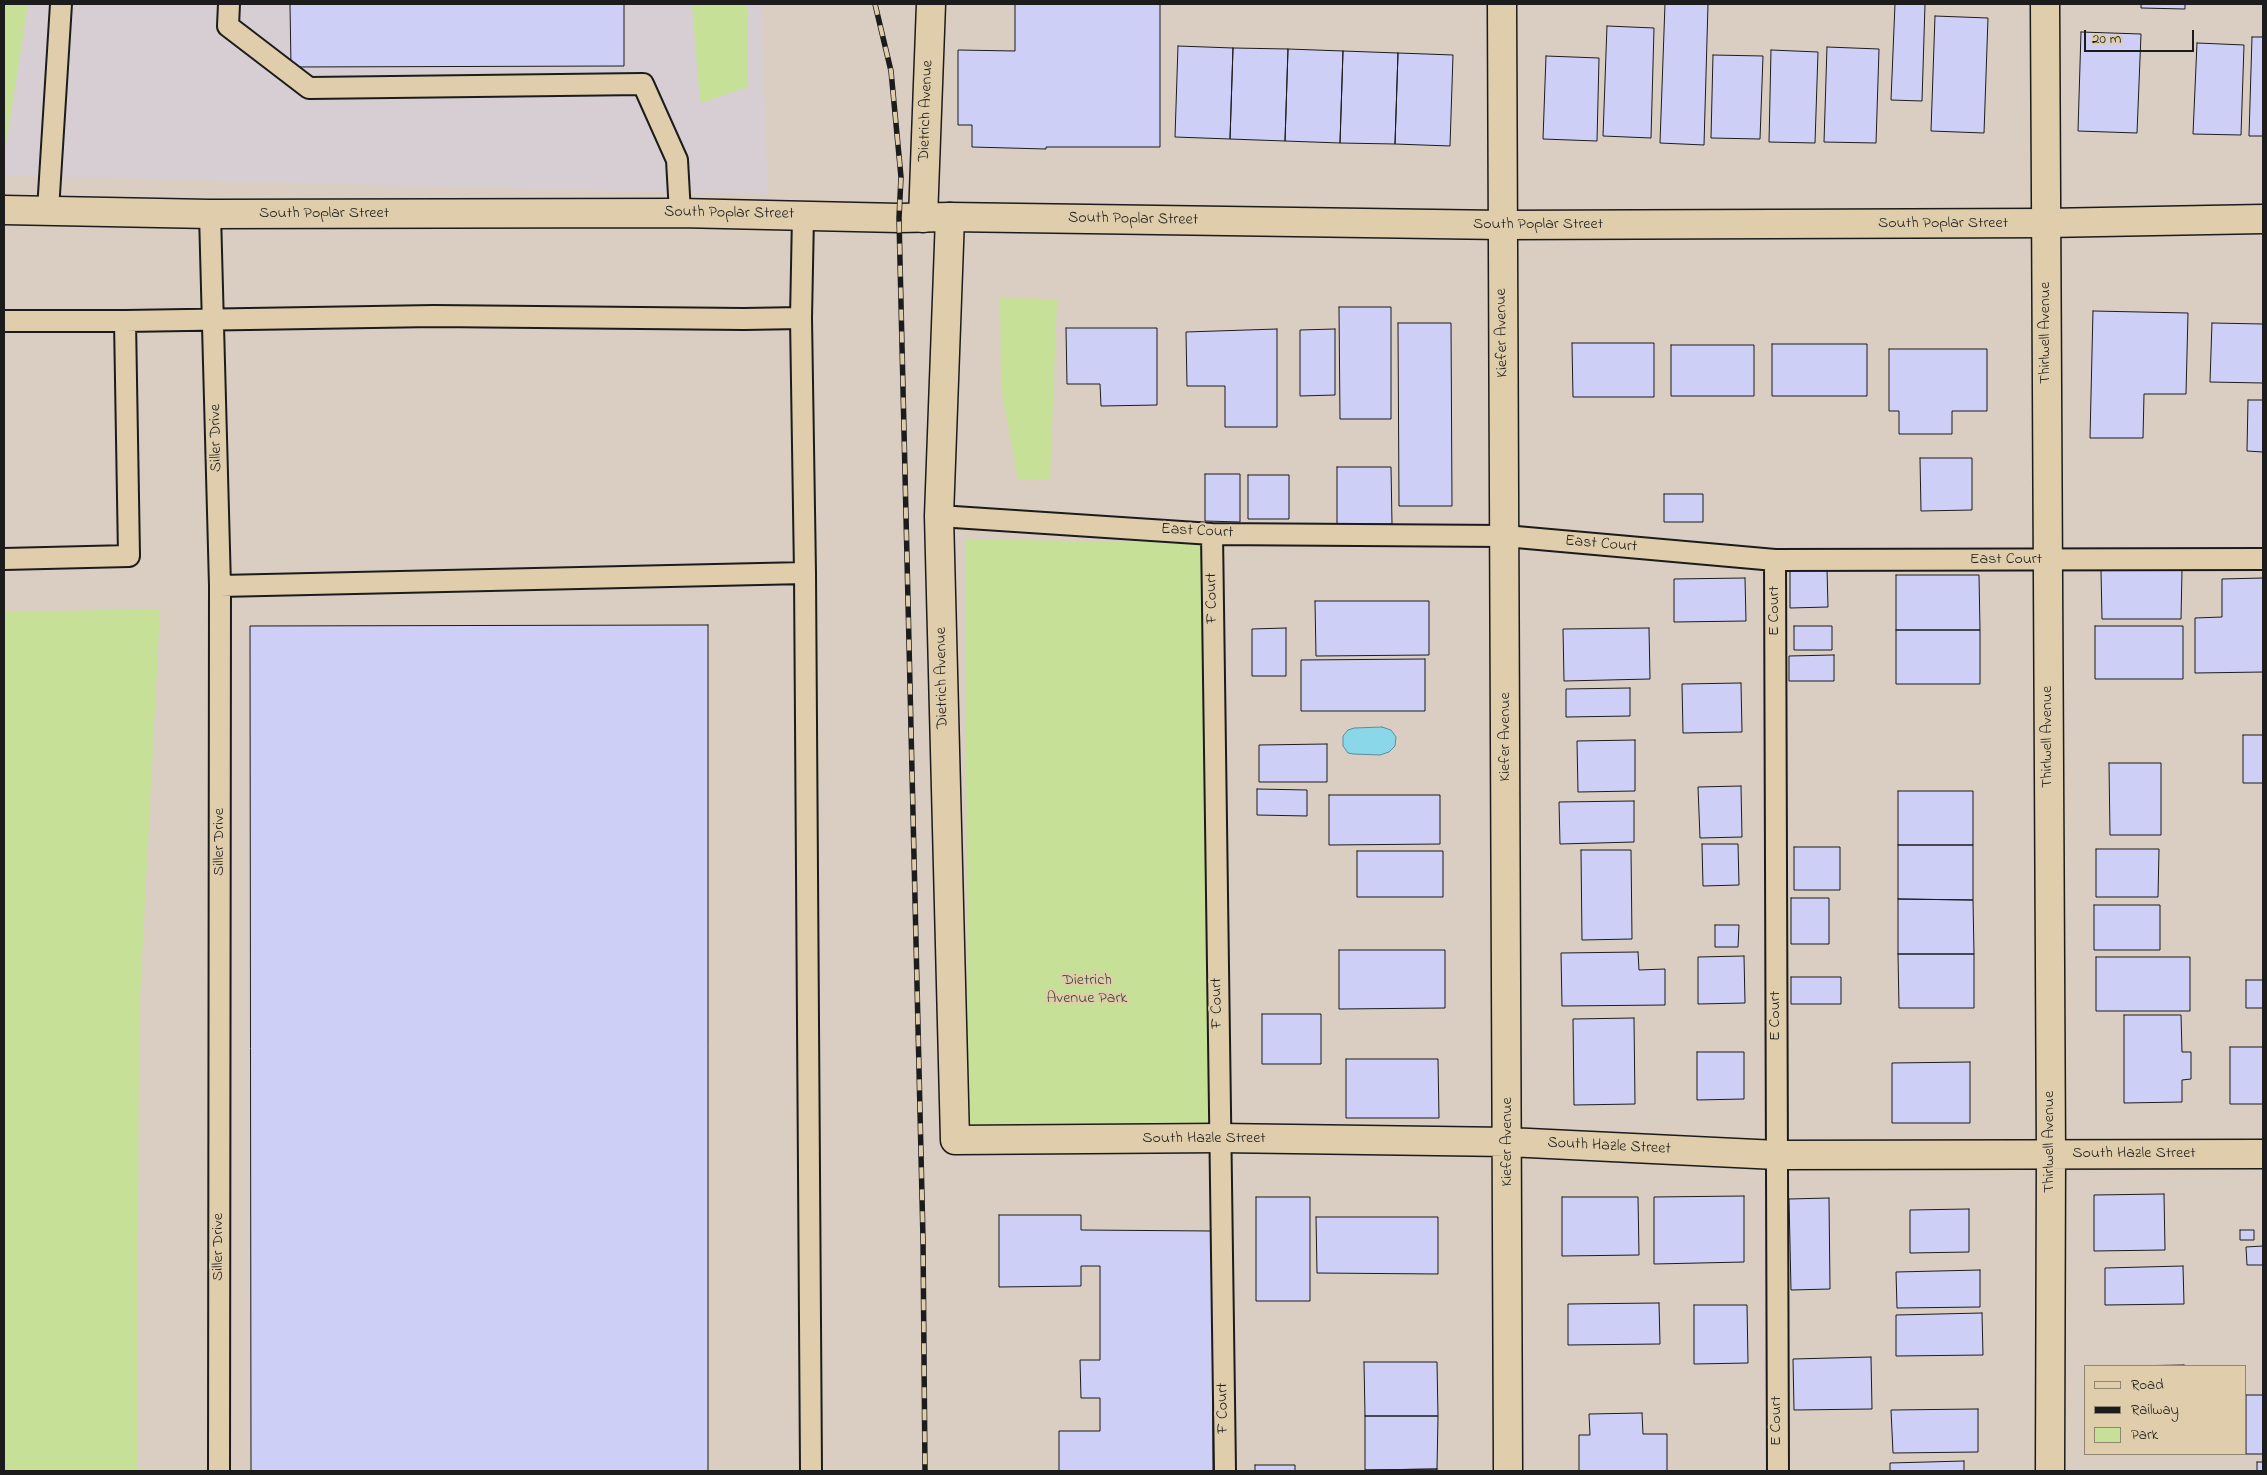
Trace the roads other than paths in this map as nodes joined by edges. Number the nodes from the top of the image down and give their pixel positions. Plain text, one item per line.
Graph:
1 (61, 4) edge
2 (229, 4) edge
3 (931, 4) edge
4 (1502, 4) edge
5 (2045, 4) edge
6 (4, 210) edge
7 (48, 210) junction
8 (680, 213) junction
9 (210, 214) junction
10 (803, 216) junction
11 (950, 217) junction
12 (923, 218) junction
13 (2263, 219) edge
14 (2046, 223) junction
15 (1502, 225) junction
16 (801, 318) junction
17 (215, 320) junction
18 (4, 321) edge
19 (125, 321) junction
20 (940, 516) junction
21 (1212, 534) junction
22 (1505, 536) junction
23 (4, 559) edge
24 (2263, 559) edge
25 (1775, 560) junction
26 (2047, 560) junction
27 (805, 573) junction
28 (220, 586) junction
29 (1220, 1138) junction
30 (955, 1140) joint
31 (1508, 1142) junction
32 (2051, 1154) junction
33 (2263, 1154) edge
34 (1776, 1155) junction
35 (219, 1471) edge
36 (811, 1471) edge
37 (1225, 1471) edge
38 (1508, 1471) edge
39 (1778, 1471) edge
40 (2050, 1471) edge

1 - 7 lane
2 - 8 lane
3 - 12 street, Dietrich Avenue
4 - 15 street, Kiefer Avenue
5 - 14 street, Thirlwell Avenue
6 - 7 street, South Poplar Street
7 - 9 street, South Poplar Street
8 - 9 street, South Poplar Street
8 - 10 street, South Poplar Street
9 - 17 lane, Siller Drive
10 - 12 street, South Poplar Street
10 - 16 lane
11 - 12 street, South Poplar Street
11 - 15 street, South Poplar Street
11 - 20 street, Dietrich Avenue
13 - 14 street, South Poplar Street
14 - 15 street, South Poplar Street
14 - 26 street, Thirlwell Avenue
15 - 22 street, Kiefer Avenue
16 - 17 lane
16 - 27 lane
17 - 19 lane
17 - 28 lane, Siller Drive
18 - 19 lane
19 - 23 lane
20 - 21 lane, East Court
20 - 30 street, Dietrich Avenue
21 - 22 lane, East Court
21 - 29 lane, F Court
22 - 25 lane, East Court
22 - 31 street, Kiefer Avenue
24 - 26 lane, East Court
25 - 26 lane, East Court
25 - 34 lane, E Court
26 - 32 street, Thirlwell Avenue
27 - 28 lane
27 - 36 lane
28 - 35 lane, Siller Drive
29 - 30 street, South Hazle Street
29 - 31 street, South Hazle Street
29 - 37 lane, F Court
31 - 34 street, South Hazle Street
31 - 38 street, Kiefer Avenue
32 - 33 street, South Hazle Street
32 - 34 street, South Hazle Street
32 - 40 street, Thirlwell Avenue
34 - 39 lane, E Court

